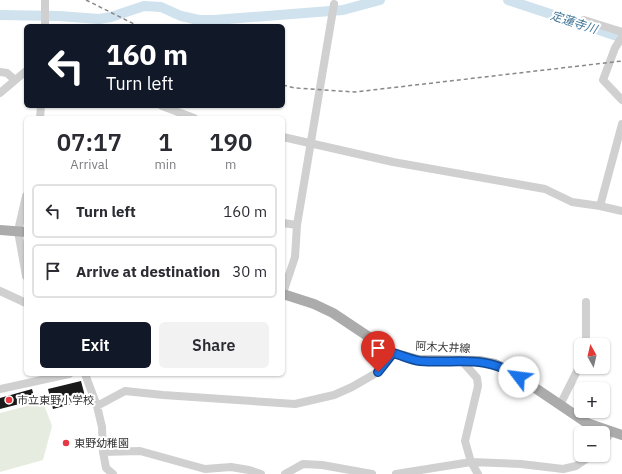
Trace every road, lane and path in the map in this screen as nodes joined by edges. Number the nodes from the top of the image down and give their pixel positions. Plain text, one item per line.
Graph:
1 (46, 0) edge
2 (334, 4) dead end
3 (584, 20) dead end
4 (45, 24) edge
5 (622, 32) edge
6 (622, 37) edge
7 (0, 72) edge
8 (24, 73) edge
9 (15, 80) junction
10 (0, 93) edge
11 (622, 99) edge
12 (167, 108) edge
13 (189, 116) edge
14 (622, 124) edge
15 (285, 137) edge
16 (311, 142) junction
17 (600, 206) junction
18 (622, 211) edge
19 (24, 214) edge
20 (285, 223) edge
21 (297, 226) junction
22 (0, 230) edge
23 (22, 232) edge
24 (24, 254) edge
25 (285, 287) edge
26 (0, 292) edge
27 (285, 294) edge
28 (24, 302) edge
29 (586, 302) dead end
30 (586, 338) edge
31 (393, 353) junction
32 (462, 361) junction
33 (576, 374) edge
34 (60, 376) edge
35 (86, 376) edge
36 (0, 389) edge
37 (560, 405) junction
38 (97, 406) junction
39 (617, 433) edge
40 (103, 452) junction
41 (471, 462) junction
42 (582, 462) edge
43 (113, 474) edge
44 (262, 474) edge
45 (285, 474) edge
46 (372, 474) edge
47 (396, 474) edge
48 (478, 474) edge

1 - 4 street
2 - 16 street
3 - 5 street
6 - 11 street
7 - 9 street
8 - 9 street
9 - 10 street
12 - 13 street
14 - 17 street
15 - 16 street
16 - 17 street
16 - 21 street
17 - 18 street
19 - 23 street
20 - 21 street
21 - 25 street
22 - 23 main road
23 - 24 street
26 - 28 street
27 - 31 main road, 阿木大井線
29 - 30 street
31 - 32 main road, 阿木大井線
31 - 38 street
32 - 37 main road, 阿木大井線
32 - 41 street
33 - 37 street
34 - 36 street
35 - 38 street
37 - 39 main road, 阿木大井線
38 - 40 street
40 - 43 street
40 - 44 street
41 - 42 street
41 - 47 street
41 - 48 street
45 - 46 street

